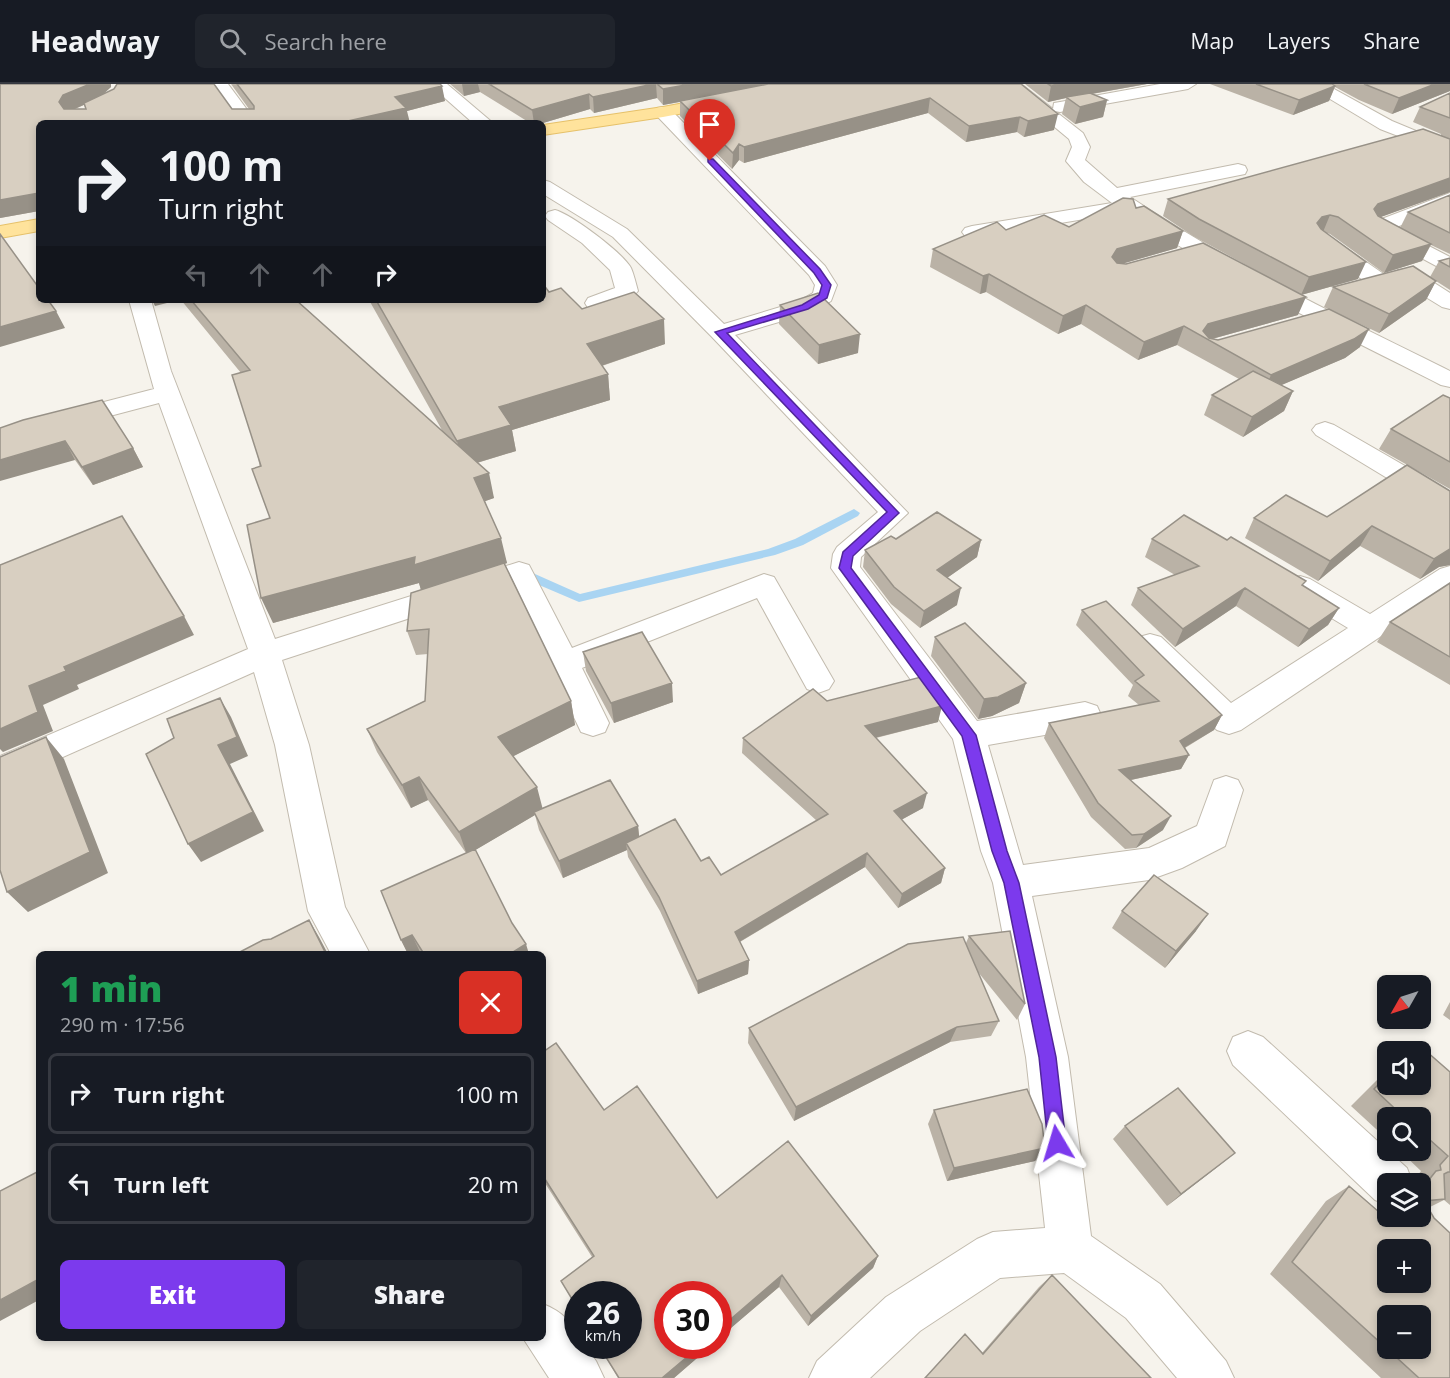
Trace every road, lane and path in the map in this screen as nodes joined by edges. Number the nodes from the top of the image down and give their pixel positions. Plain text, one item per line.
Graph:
1 (219, 84) edge
2 (437, 84) edge
3 (806, 84) edge
4 (1011, 84) edge
5 (1188, 84) edge
6 (1313, 84) edge
7 (1043, 110) junction
8 (663, 112) junction
9 (1407, 116) edge
10 (246, 120) edge
11 (480, 120) edge
12 (1386, 125) junction
13 (546, 130) edge
14 (1450, 151) edge
15 (1238, 170) dead end
16 (546, 188) edge
17 (1450, 199) edge
18 (1121, 200) junction
19 (546, 212) edge
20 (36, 226) edge
21 (0, 232) edge
22 (972, 232) edge
23 (1322, 240) edge
24 (1198, 251) junction
25 (1176, 258) edge
26 (1449, 264) edge
27 (1407, 275) junction
28 (1380, 282) junction
29 (1357, 289) edge
30 (1450, 302) edge
31 (141, 303) edge
32 (596, 303) edge
33 (1324, 307) junction
34 (1291, 327) edge
35 (720, 332) junction
36 (1450, 380) edge
37 (167, 393) junction
38 (1325, 430) dead end
39 (0, 437) edge
40 (1450, 504) edge
41 (1279, 574) edge
42 (1450, 576) edge
43 (1131, 627) edge
44 (1371, 628) junction
45 (265, 654) junction
46 (564, 663) junction
47 (818, 681) dead end
48 (1085, 715) edge
49 (592, 723) dead end
50 (969, 735) junction
51 (0, 771) edge
52 (1226, 790) dead end
53 (1011, 883) junction
54 (348, 951) edge
55 (1248, 1051) dead end
56 (1379, 1173) edge
57 (1070, 1250) junction
58 (546, 1332) edge
59 (579, 1378) edge
60 (834, 1378) edge
61 (1209, 1378) edge

1 - 10 street
2 - 11 street
3 - 8 main road
4 - 7 street
5 - 7 street
6 - 12 street
7 - 18 street
8 - 13 main road
8 - 35 street
9 - 12 street
12 - 14 street
15 - 18 street
16 - 35 street
17 - 26 street
18 - 22 street
18 - 24 street
19 - 32 street
20 - 21 main road
23 - 28 street
24 - 25 street
24 - 33 street
26 - 27 street
27 - 28 street
27 - 30 street
28 - 29 street
31 - 37 street
33 - 34 street
33 - 36 street
35 - 50 street
37 - 39 street
37 - 45 street
38 - 40 street
41 - 44 street
42 - 44 street
43 - 44 street
45 - 46 street
45 - 51 street
45 - 54 street
46 - 47 street
46 - 49 street
48 - 50 street
50 - 53 street
52 - 53 street
53 - 57 street
55 - 56 street
57 - 60 street
57 - 61 street
58 - 59 street

